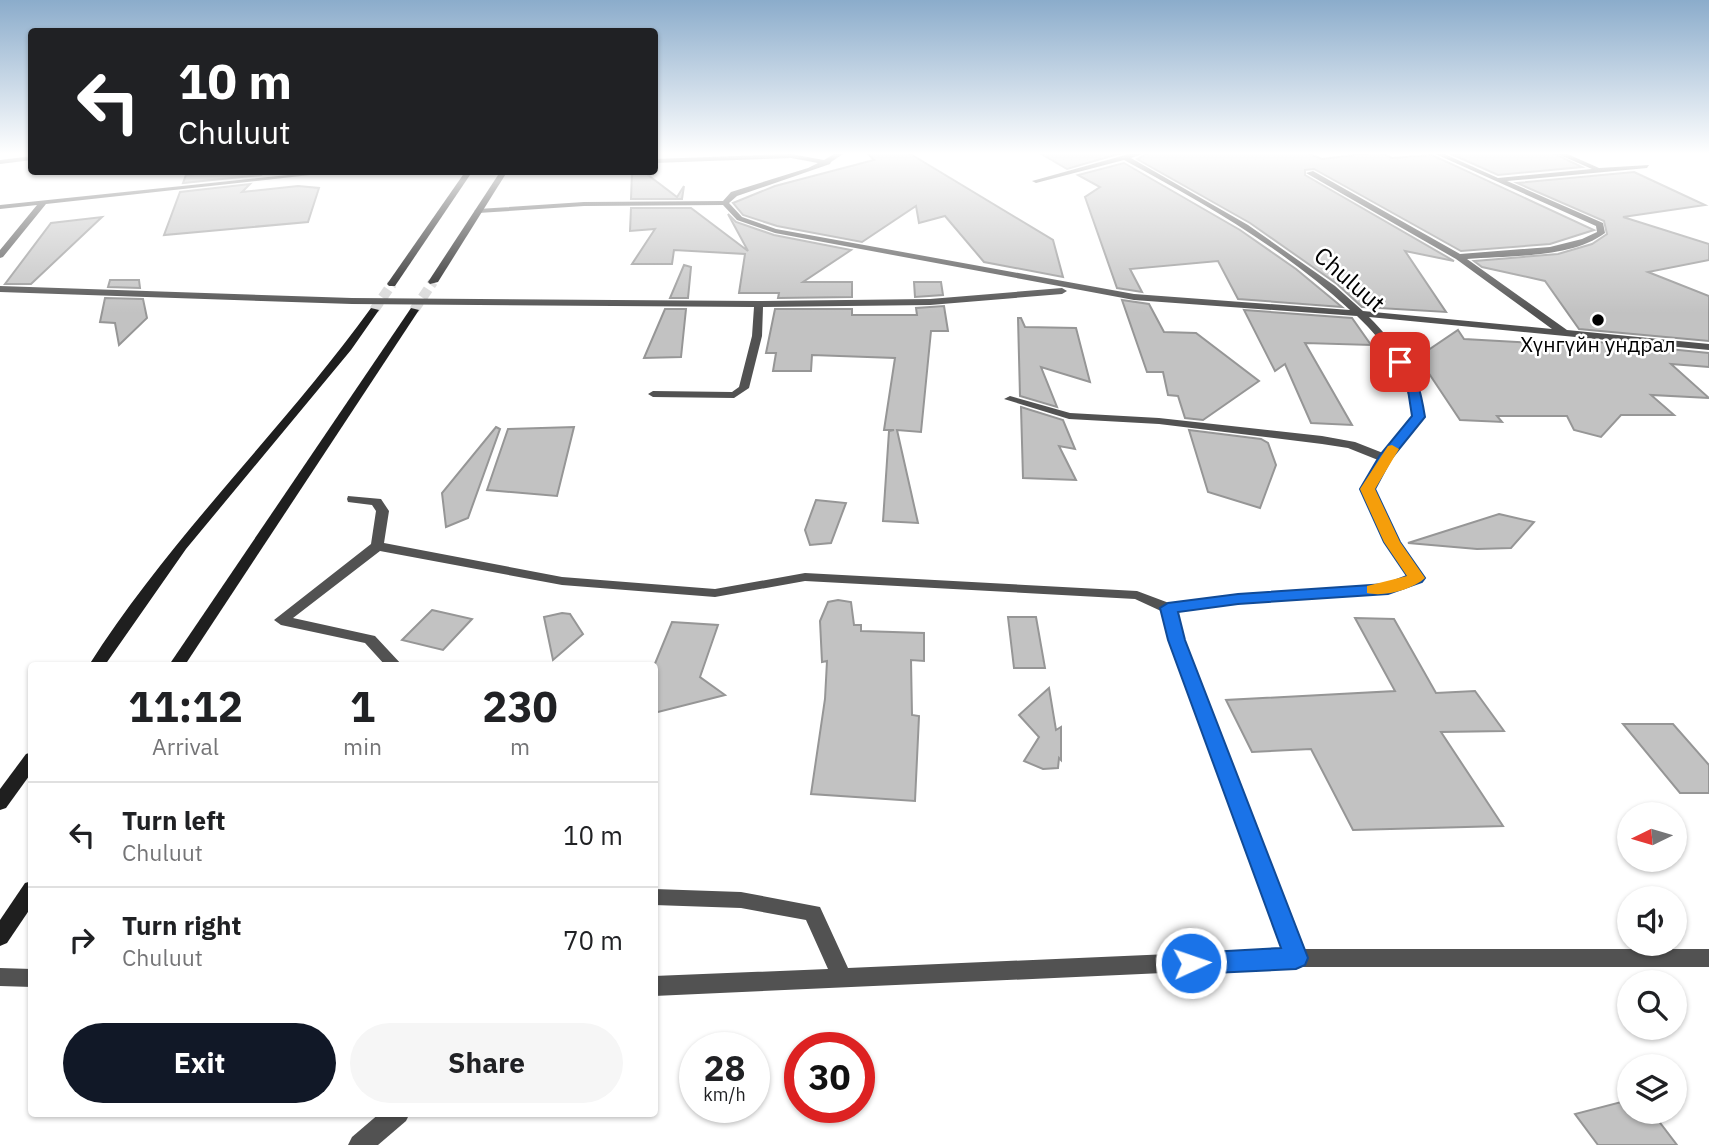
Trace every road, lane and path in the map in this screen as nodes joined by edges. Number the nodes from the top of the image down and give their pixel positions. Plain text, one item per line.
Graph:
1 (41, 205) edge
2 (445, 205) edge
3 (482, 205) edge
4 (562, 205) edge
5 (726, 205) edge
6 (1214, 205) edge
7 (1368, 205) edge
8 (1554, 205) edge
9 (478, 211) junction
10 (0, 255) edge
11 (1459, 257) junction
12 (433, 282) tunnel mouth
13 (392, 284) tunnel mouth
14 (0, 289) edge
15 (1077, 289) junction
16 (758, 304) junction
17 (374, 310) tunnel mouth
18 (414, 310) tunnel mouth
19 (1363, 315) junction
20 (1564, 333) junction
21 (1709, 347) edge
22 (653, 394) dead end
23 (1010, 399) dead end
24 (1385, 458) junction
25 (353, 499) dead end
26 (377, 546) junction
27 (1168, 608) junction
28 (99, 662) edge
29 (179, 662) edge
30 (391, 662) edge
31 (28, 764) edge
32 (0, 803) edge
33 (28, 895) edge
34 (658, 897) edge
35 (0, 937) edge
36 (1296, 958) junction
37 (1709, 958) edge
38 (0, 977) edge
39 (28, 978) edge
40 (843, 979) junction
41 (658, 986) edge
42 (393, 1117) edge
43 (360, 1145) edge

1 - 10 street
2 - 13 main road
3 - 9 main road
4 - 9 street
5 - 15 street
6 - 19 street, Chuluut
7 - 11 street
8 - 11 street
9 - 12 main road
11 - 20 street
14 - 16 street
15 - 16 street
15 - 19 street
16 - 22 street
17 - 28 main road
18 - 29 main road
19 - 20 street
19 - 24 street, Chuluut
20 - 21 street
23 - 24 street
24 - 27 street, Chuluut
25 - 26 street
26 - 27 street
26 - 30 street
27 - 36 street
31 - 32 main road
33 - 35 main road
34 - 40 street
36 - 37 street
36 - 40 street
38 - 39 street
40 - 41 street
42 - 43 street

